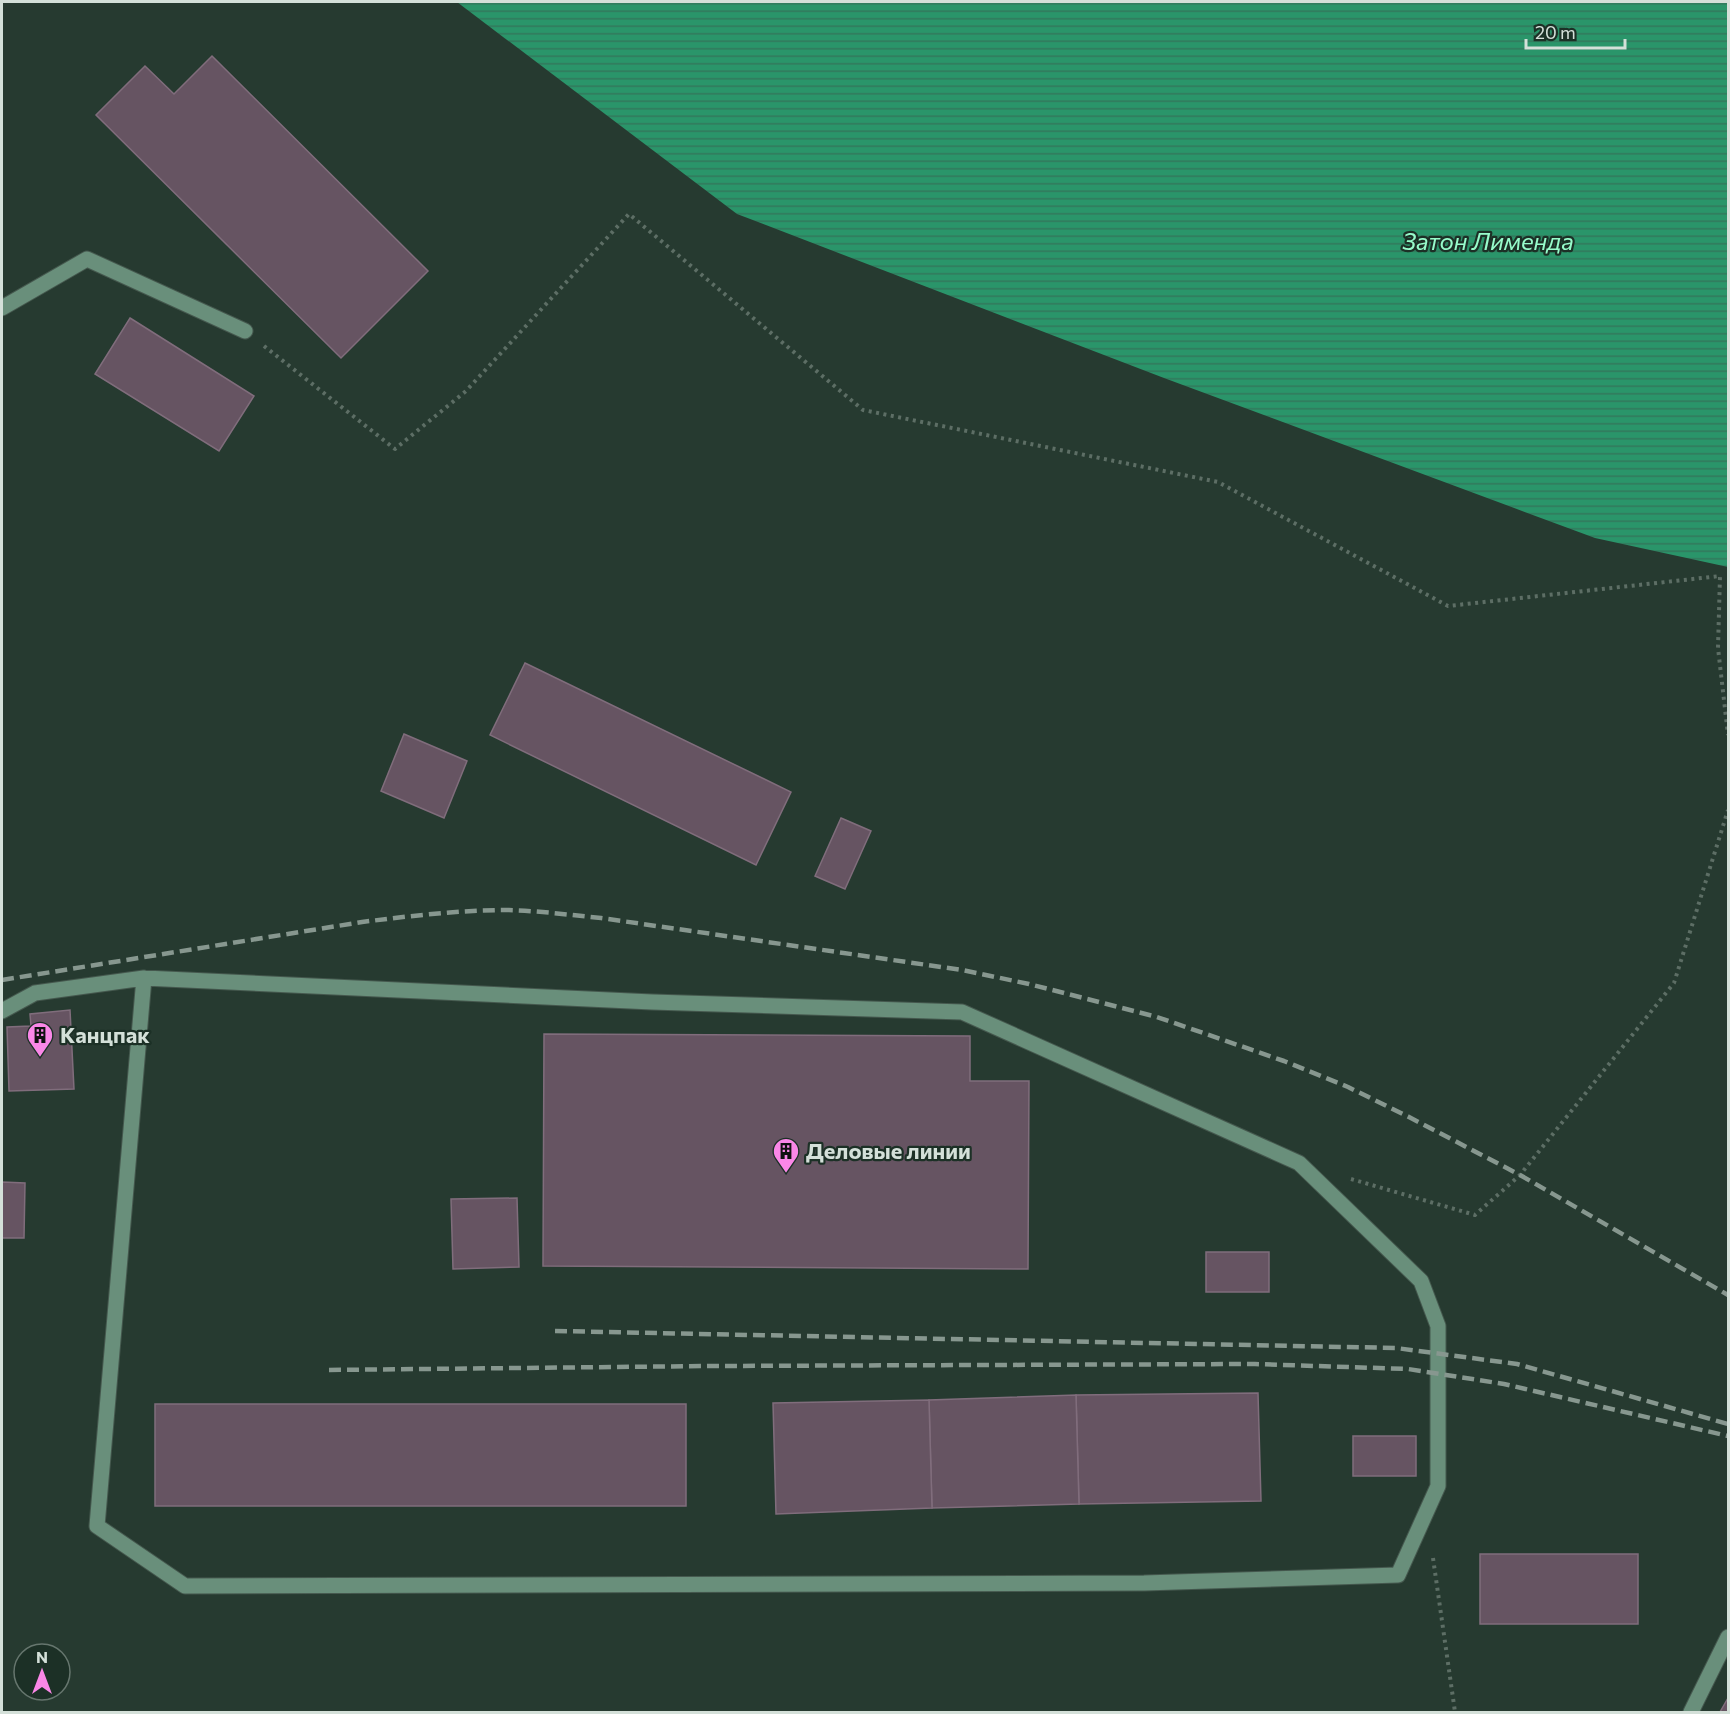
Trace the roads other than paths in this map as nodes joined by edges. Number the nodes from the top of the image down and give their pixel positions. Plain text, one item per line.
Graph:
1 (2, 308) edge
2 (245, 331) road end
3 (144, 978) junction
4 (2, 1011) edge
5 (1728, 1637) edge
6 (1691, 1713) edge

1 - 2 lane
3 - 3 lane
3 - 4 lane
5 - 6 lane

